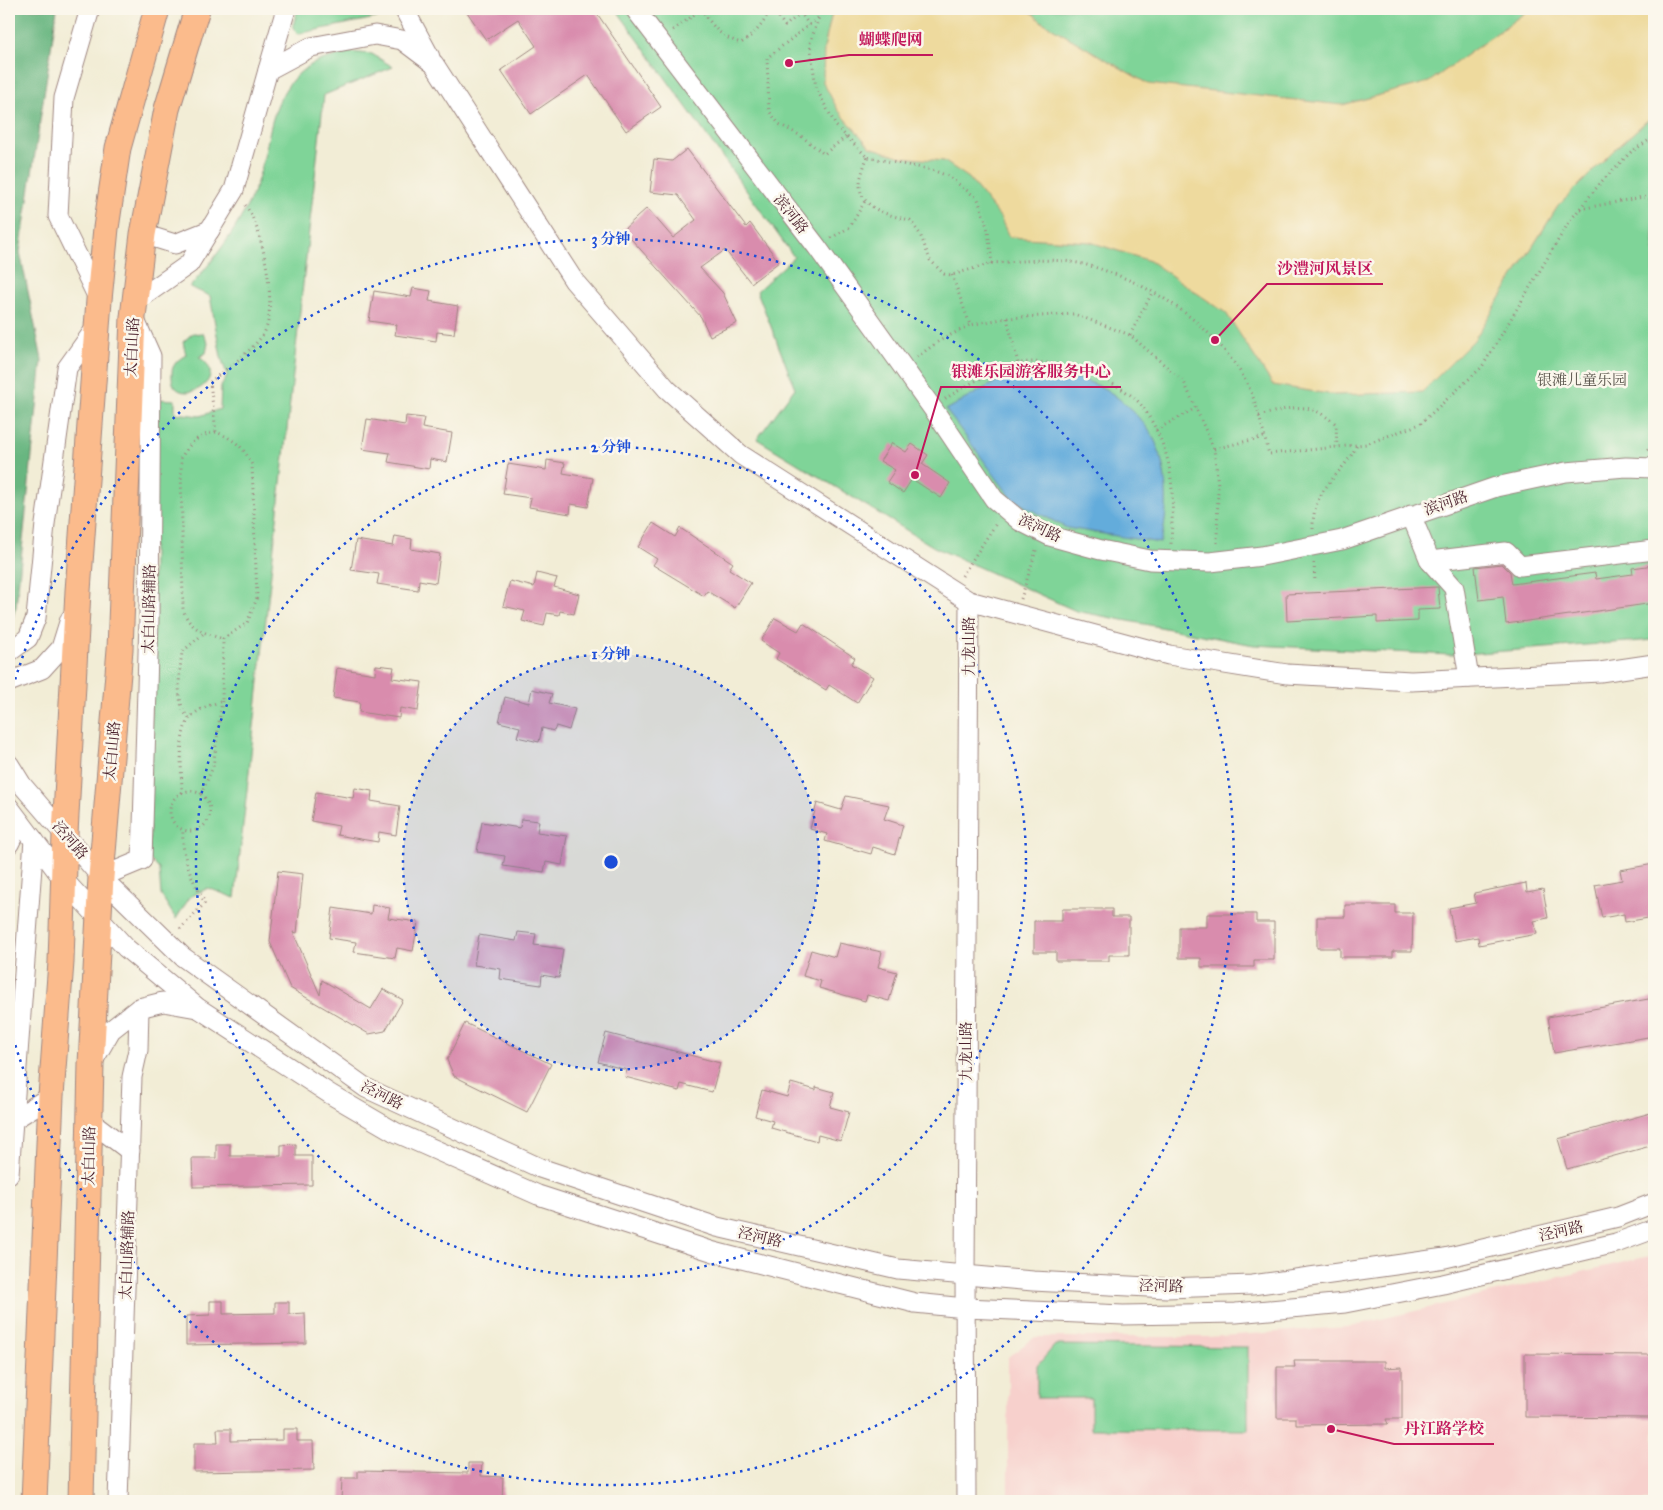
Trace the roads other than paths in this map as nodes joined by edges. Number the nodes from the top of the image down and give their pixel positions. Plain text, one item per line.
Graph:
1 (90, 9) edge
2 (157, 9) edge
3 (197, 9) edge
4 (286, 9) edge
5 (404, 9) edge
6 (635, 9) edge
7 (434, 64) junction
8 (268, 70) junction
9 (210, 230) junction
10 (143, 234) junction
11 (99, 300) junction
12 (134, 309) junction
13 (97, 326) junction
14 (1654, 468) edge
15 (1411, 515) junction
16 (1654, 550) edge
17 (1430, 561) junction
18 (78, 591) junction
19 (969, 600) junction
20 (9, 652) edge
21 (1654, 664) edge
22 (1469, 678) junction
23 (9, 682) edge
24 (9, 764) edge
25 (14, 814) edge
26 (64, 834) junction
27 (34, 840) junction
28 (9, 844) edge
29 (101, 877) junction
30 (63, 879) junction
31 (99, 919) junction
32 (139, 1008) junction
33 (198, 1008) junction
34 (92, 1064) junction
35 (51, 1096) junction
36 (13, 1120) junction
37 (89, 1120) junction
38 (130, 1151) junction
39 (9, 1174) edge
40 (1654, 1203) edge
41 (1654, 1228) edge
42 (965, 1275) junction
43 (965, 1308) junction
44 (34, 1501) edge
45 (81, 1501) edge
46 (118, 1501) edge
47 (966, 1501) edge

1 - 11 street
2 - 11 main road
3 - 10 main road, 太白山路
4 - 8 street
5 - 7 street
6 - 15 street, 滨河路
7 - 8 street
7 - 19 street
8 - 9 street
9 - 10 street
9 - 12 street
10 - 12 main road, 太白山路
11 - 13 main road
12 - 29 main road, 太白山路
12 - 29 street, 太白山路辅路
13 - 18 main road
13 - 20 street
14 - 15 street, 滨河路
15 - 17 street
16 - 17 street
17 - 22 street
18 - 23 street
18 - 26 main road
19 - 22 street
19 - 42 street, 九龙山路
21 - 22 street
24 - 26 street, 泾河路
25 - 27 street, 泾河路
25 - 28 street
26 - 29 street, 泾河路
26 - 30 main road
27 - 30 street, 泾河路
27 - 36 street
29 - 31 main road, 太白山路
29 - 42 street, 泾河路
30 - 31 street, 泾河路
30 - 35 main road
31 - 33 street, 泾河路
31 - 34 main road, 太白山路
32 - 33 street
32 - 34 street
32 - 38 street, 太白山路辅路
33 - 43 street, 泾河路
34 - 37 main road, 太白山路
35 - 36 street
35 - 44 main road
36 - 39 street
37 - 38 street
37 - 45 main road, 太白山路
38 - 46 street, 太白山路辅路
40 - 42 street, 泾河路
41 - 43 street, 泾河路
42 - 43 street, 九龙山路
43 - 47 street, 九龙山路

